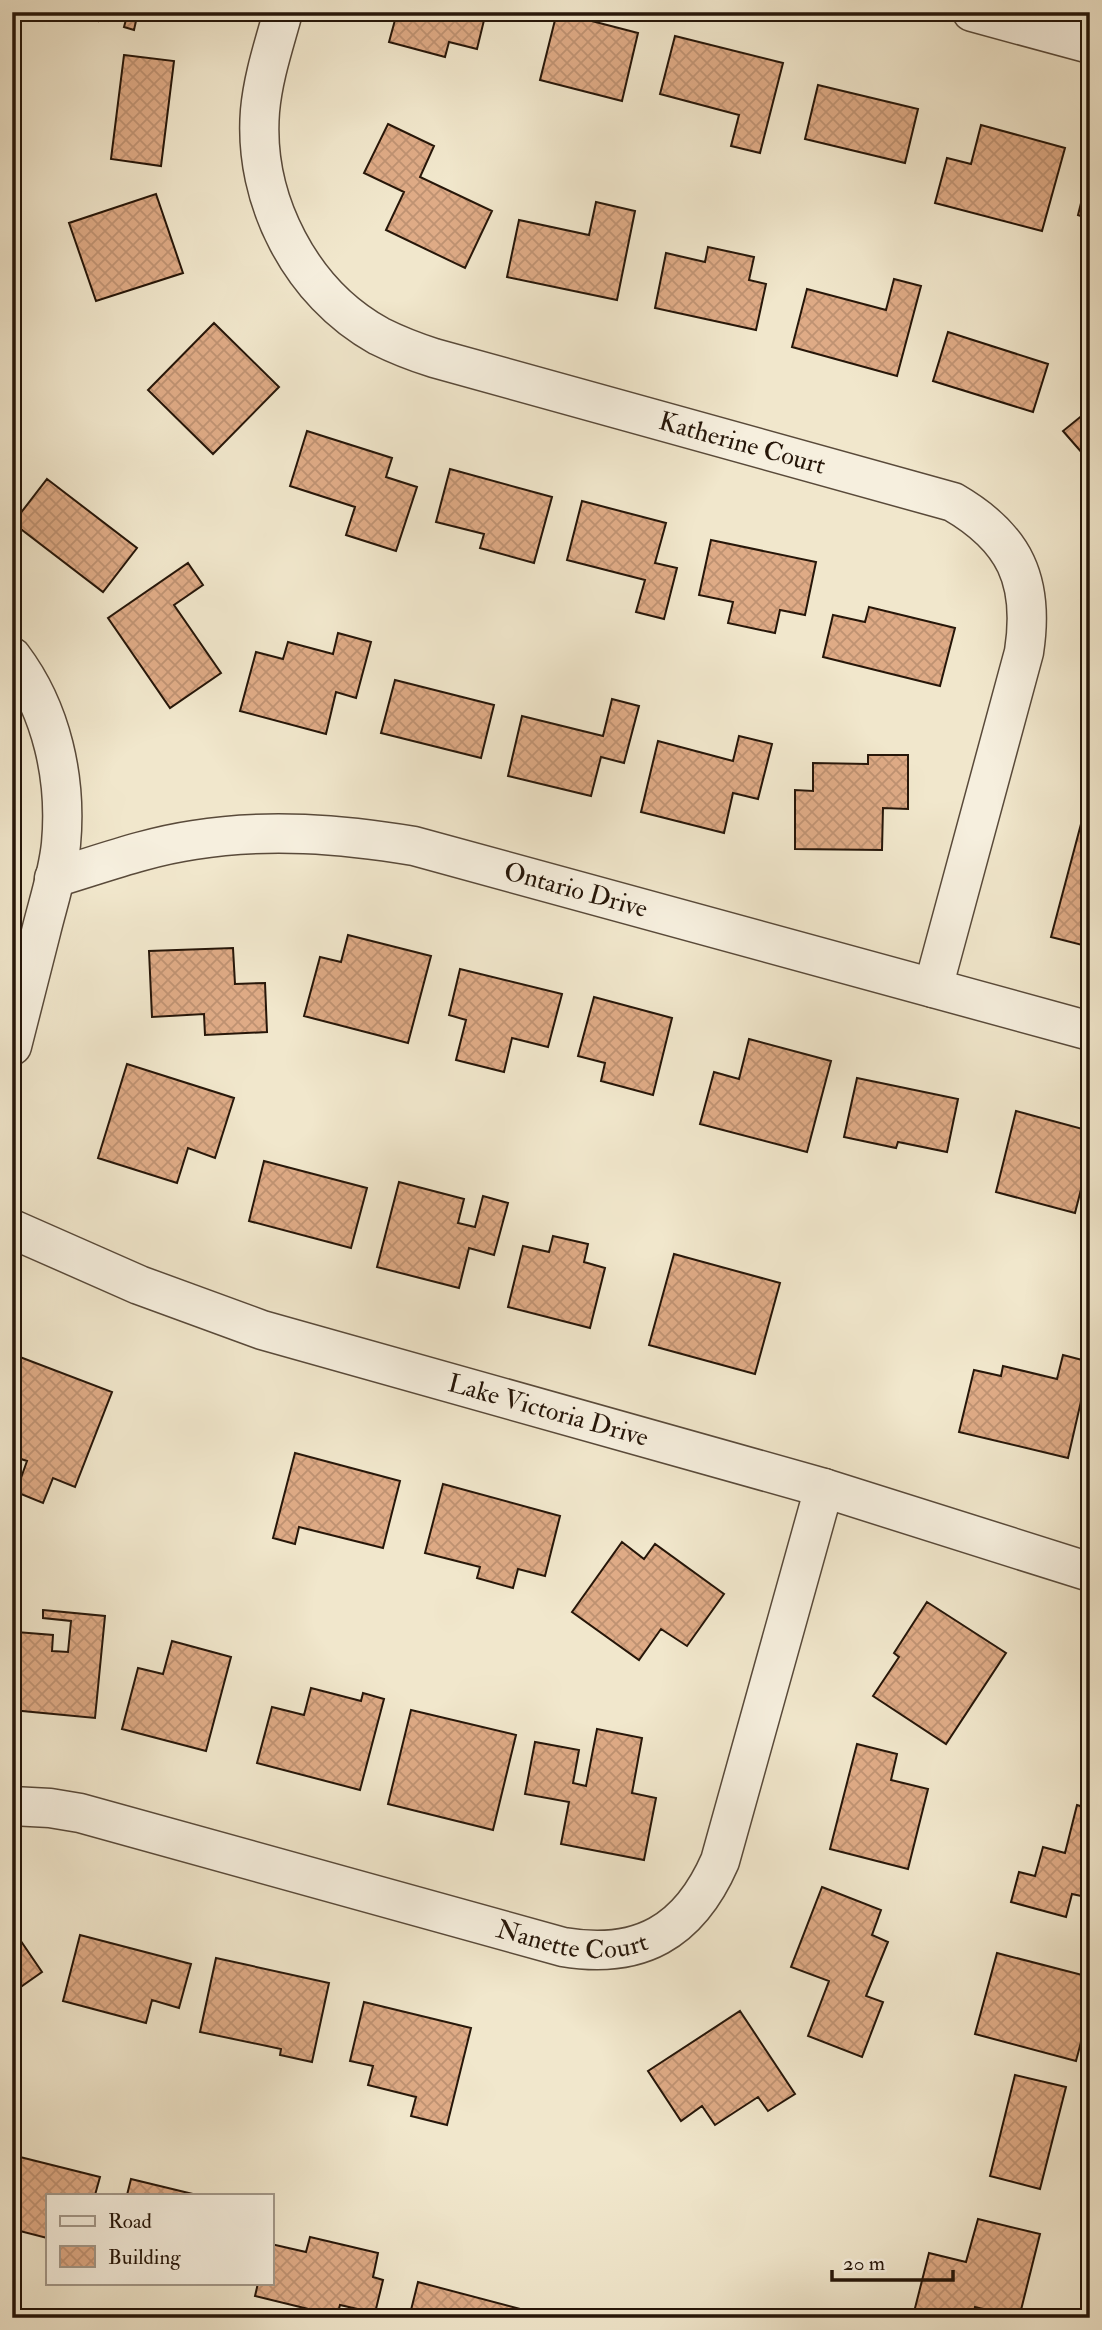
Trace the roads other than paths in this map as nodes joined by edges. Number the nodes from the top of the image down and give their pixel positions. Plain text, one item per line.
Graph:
1 (283, 12) edge
2 (972, 12) edge
3 (1090, 44) edge
4 (12, 657) edge
5 (54, 878) junction
6 (933, 988) junction
7 (1090, 1031) edge
8 (12, 1046) edge
9 (12, 1229) edge
10 (824, 1488) junction
11 (1090, 1572) edge
12 (12, 1806) edge

1 - 6 street, Katherine Court
2 - 3 street
4 - 5 street
5 - 6 street, Ontario Drive
5 - 8 street
6 - 7 street, Ontario Drive
9 - 10 street, Lake Victoria Drive
10 - 11 street, Lake Victoria Drive
10 - 12 street, Nanette Court

